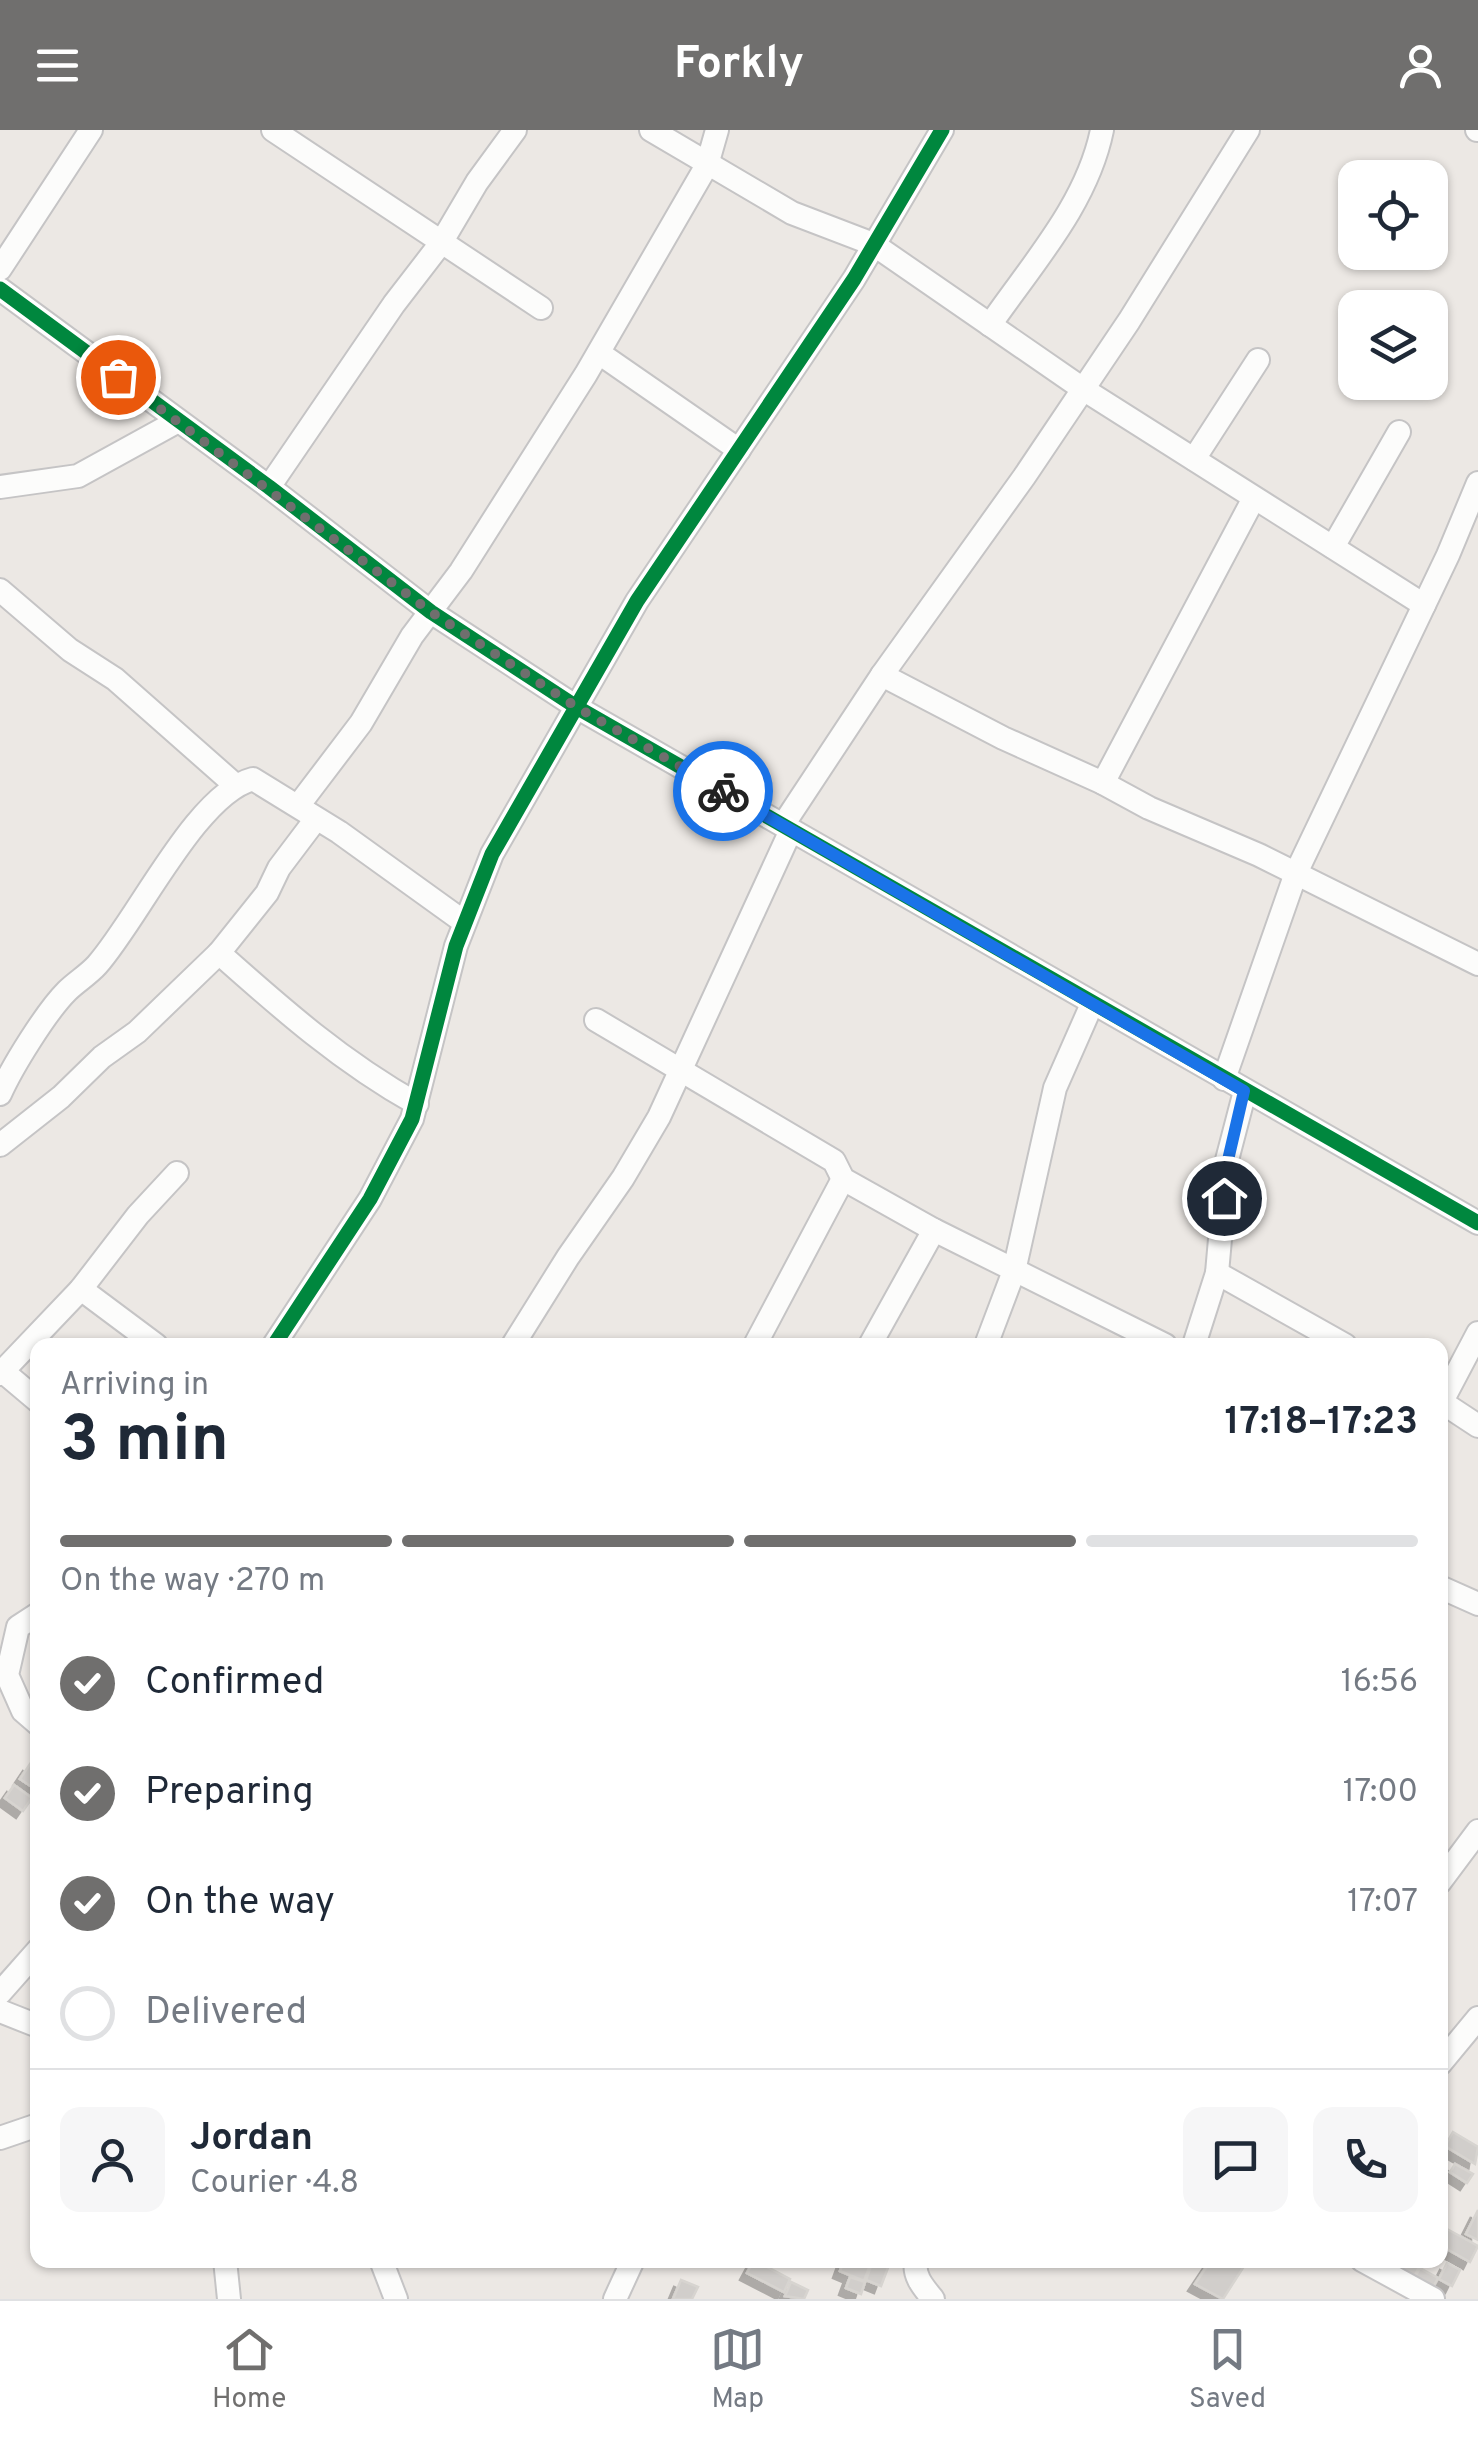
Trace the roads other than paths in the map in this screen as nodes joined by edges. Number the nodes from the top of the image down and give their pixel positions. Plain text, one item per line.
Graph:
1 (91, 130) edge
2 (272, 130) edge
3 (515, 130) edge
4 (651, 130) edge
5 (717, 130) edge
6 (942, 130) edge
7 (1102, 130) edge
8 (1248, 130) edge
9 (707, 165) junction
10 (441, 243) junction
11 (873, 244) junction
12 (0, 268) edge
13 (0, 289) edge
14 (541, 308) dead end
15 (990, 325) junction
16 (599, 353) junction
17 (1258, 360) dead end
18 (1084, 389) junction
19 (178, 420) junction
20 (1398, 432) dead end
21 (739, 450) junction
22 (1194, 459) junction
23 (1478, 483) edge
24 (0, 487) edge
25 (269, 487) junction
26 (1254, 498) junction
27 (1333, 547) junction
28 (0, 590) edge
29 (1424, 605) junction
30 (431, 612) junction
31 (882, 675) junction
32 (578, 708) junction
33 (1104, 783) junction
34 (234, 784) junction
35 (307, 813) junction
36 (787, 828) junction
37 (1296, 874) junction
38 (464, 922) junction
39 (219, 953) junction
40 (1478, 964) edge
41 (1092, 1004) junction
42 (596, 1020) dead end
43 (682, 1071) junction
44 (1234, 1085) junction
45 (0, 1094) edge
46 (416, 1104) junction
47 (0, 1145) edge
48 (177, 1173) dead end
49 (843, 1179) junction
50 (1478, 1223) edge
51 (934, 1230) junction
52 (1014, 1271) junction
53 (1217, 1273) junction
54 (82, 1289) junction
55 (1478, 1333) edge
56 (34, 1338) edge
57 (147, 1338) edge
58 (279, 1338) edge
59 (517, 1338) edge
60 (760, 1338) edge
61 (874, 1338) edge
62 (989, 1338) edge
63 (1151, 1338) edge
64 (1196, 1338) edge
65 (1333, 1338) edge
66 (30, 1342) edge
67 (1, 1371) edge
68 (1448, 1388) edge
69 (30, 1395) edge
70 (1448, 1408) edge
71 (1478, 1426) edge
72 (1448, 1591) edge
73 (1478, 1604) edge
74 (30, 1620) edge
75 (21, 1717) edge
76 (1478, 1831) edge
77 (1448, 1871) edge
78 (30, 1959) edge
79 (0, 1992) edge
80 (0, 2011) edge
81 (1478, 2018) edge
82 (30, 2023) edge
83 (1448, 2054) edge
84 (30, 2128) edge
85 (0, 2138) edge
86 (226, 2268) edge
87 (384, 2268) edge
88 (629, 2268) edge
89 (914, 2268) edge
90 (1377, 2268) edge
91 (229, 2299) edge
92 (396, 2299) edge
93 (616, 2299) edge
94 (933, 2299) edge
95 (1433, 2299) edge

1 - 12 street
2 - 10 street
3 - 10 street
4 - 9 street
5 - 9 street
6 - 11 street
7 - 15 street
8 - 18 street
9 - 11 street
9 - 16 street
10 - 14 street
10 - 25 street
11 - 15 street
11 - 21 street
13 - 19 street
15 - 18 street
16 - 21 street
16 - 30 street
17 - 22 street
18 - 22 street
18 - 31 street
19 - 24 street
19 - 25 street
20 - 27 street
21 - 32 street
22 - 26 street
23 - 29 street
25 - 30 street
26 - 27 street
26 - 33 street
27 - 29 street
28 - 34 street
29 - 37 street
30 - 32 street
30 - 35 street
31 - 33 street
31 - 36 street
32 - 36 street
32 - 38 street
33 - 37 street
34 - 35 street
34 - 45 street
35 - 38 street
35 - 39 street
36 - 41 street
36 - 43 street
37 - 40 street
37 - 44 street
38 - 46 street
39 - 46 street
39 - 47 street
41 - 44 street
41 - 52 street
42 - 43 street
43 - 49 street
43 - 59 street
44 - 50 street
44 - 53 street
46 - 58 street
48 - 54 street
49 - 51 street
49 - 60 street
51 - 52 street
51 - 61 street
52 - 62 street
52 - 63 street
53 - 64 street
53 - 65 street
54 - 56 street
54 - 57 street
55 - 68 street
66 - 67 street
67 - 69 street
70 - 71 street
72 - 73 street
74 - 75 street
76 - 77 street
78 - 79 street
80 - 82 street
81 - 83 street
84 - 85 street
86 - 91 street
87 - 92 street
88 - 93 street
89 - 94 street
90 - 95 street

